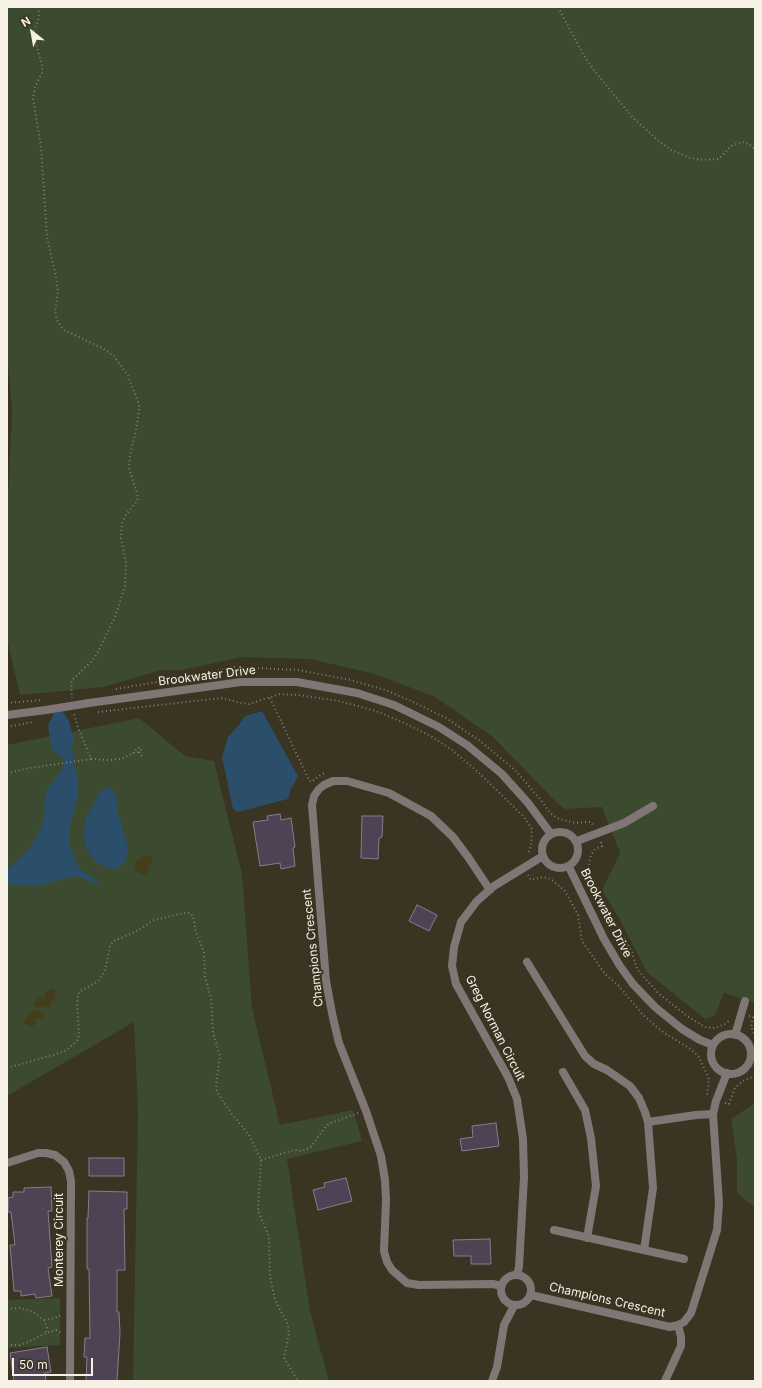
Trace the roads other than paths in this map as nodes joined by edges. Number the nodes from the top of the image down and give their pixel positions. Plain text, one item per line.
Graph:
1 (7, 715) edge
2 (653, 806) dead end
3 (551, 834) junction
4 (577, 841) junction
5 (543, 856) junction
6 (569, 867) junction
7 (490, 890) junction
8 (527, 962) dead end
9 (745, 1001) dead end
10 (735, 1035) junction
11 (713, 1045) junction
12 (752, 1061) edge
13 (563, 1072) dead end
14 (726, 1073) junction
15 (713, 1114) junction
16 (648, 1122) junction
17 (7, 1163) edge
18 (554, 1230) dead end
19 (587, 1238) junction
20 (644, 1250) junction
21 (684, 1259) dead end
22 (517, 1275) junction
23 (501, 1286) junction
24 (531, 1295) junction
25 (514, 1306) junction
26 (678, 1325) junction
27 (70, 1381) edge
28 (492, 1381) edge
29 (665, 1381) edge

1 - 3 street, Brookwater Drive, bridge
2 - 4 street
3 - 4 street
3 - 5 street
4 - 6 street
5 - 6 street
5 - 7 street, Greg Norman Circuit
6 - 11 street, Brookwater Drive
7 - 22 street, Greg Norman Circuit
7 - 23 street, Champions Crescent
8 - 16 street
9 - 10 street
10 - 11 street
10 - 12 street
11 - 14 street
12 - 14 street
13 - 19 street
14 - 15 street
15 - 16 street
15 - 26 street
16 - 20 street
17 - 27 street, Monterey Circuit
18 - 19 street
19 - 20 street
20 - 21 street
22 - 23 street
22 - 24 street
23 - 25 street
24 - 25 street
24 - 26 street, Champions Crescent
25 - 28 street
26 - 29 street

